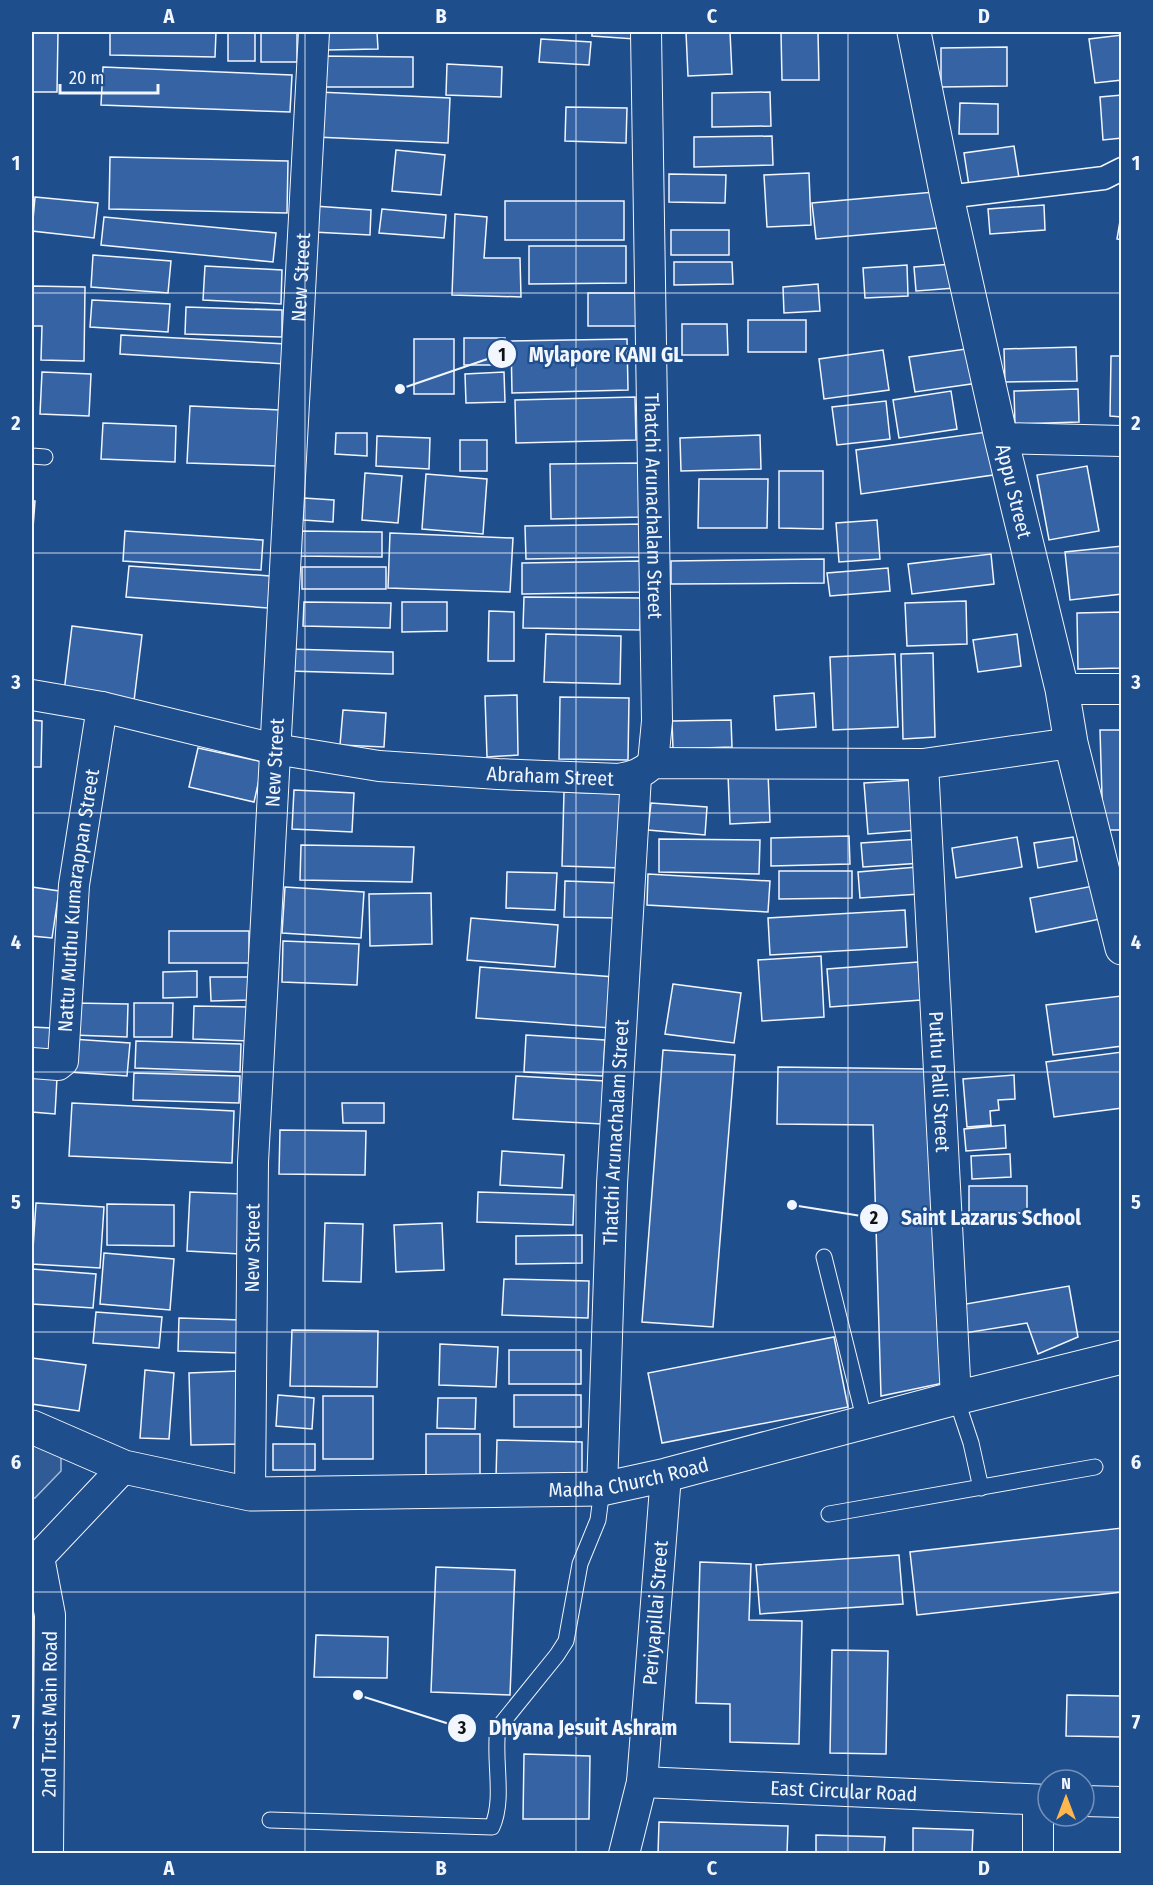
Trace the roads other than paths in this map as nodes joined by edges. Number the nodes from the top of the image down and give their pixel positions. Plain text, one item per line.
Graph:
1 (314, 32) edge
2 (646, 32) edge
3 (914, 32) edge
4 (1122, 169) edge
5 (947, 197) junction
6 (1001, 438) junction
7 (1122, 441) edge
8 (1062, 689) junction
9 (1122, 689) edge
10 (32, 695) edge
11 (102, 707) junction
12 (1071, 743) junction
13 (274, 749) junction
14 (923, 764) junction
15 (644, 770) junction
16 (1122, 948) edge
17 (32, 1064) edge
18 (824, 1257) dead end
19 (1122, 1357) edge
20 (956, 1398) junction
21 (865, 1422) junction
22 (32, 1427) edge
23 (124, 1467) junction
24 (1095, 1467) dead end
25 (666, 1475) junction
26 (981, 1488) junction
27 (602, 1489) junction
28 (250, 1494) junction
29 (829, 1514) dead end
30 (35, 1556) edge
31 (41, 1689) edge
32 (642, 1782) junction
33 (1036, 1800) edge
34 (1096, 1801) edge
35 (1122, 1802) edge
36 (270, 1820) dead end
37 (1040, 1828) edge
38 (43, 1843) edge
39 (624, 1854) edge
40 (1038, 1854) edge

1 - 13 street, New Street
2 - 15 street, Thatchi Arunachalam Street
3 - 5 street, Appu Street
4 - 5 street
5 - 6 street, Appu Street
6 - 7 street
6 - 8 street, Appu Street
8 - 9 street
8 - 12 street, Appu Street
10 - 11 street, Abraham Street
11 - 13 street, Abraham Street
11 - 17 street, Nattu Muthu Kumarappan Street
12 - 14 street, Abraham Street
12 - 16 street, Appu Street
13 - 15 street, Abraham Street
13 - 28 street, New Street
14 - 15 street, Abraham Street
14 - 20 street, Puthu Palli Street
15 - 27 street, Thatchi Arunachalam Street
18 - 21 lane
19 - 20 street, Madha Church Road
20 - 21 street, Madha Church Road
20 - 26 lane
21 - 25 street, Madha Church Road
22 - 23 street, Madha Church Road
23 - 28 street, Madha Church Road
23 - 30 street, 2nd Trust Main Road
24 - 26 lane
25 - 27 street, Madha Church Road
25 - 32 street, Periyapillai Street
26 - 29 lane
27 - 28 street, Madha Church Road
27 - 36 lane
30 - 31 street, 2nd Trust Main Road
31 - 38 street, 2nd Trust Main Road
32 - 33 street, East Circular Road
32 - 39 street, Periyapillai Street
34 - 35 street
37 - 40 street

